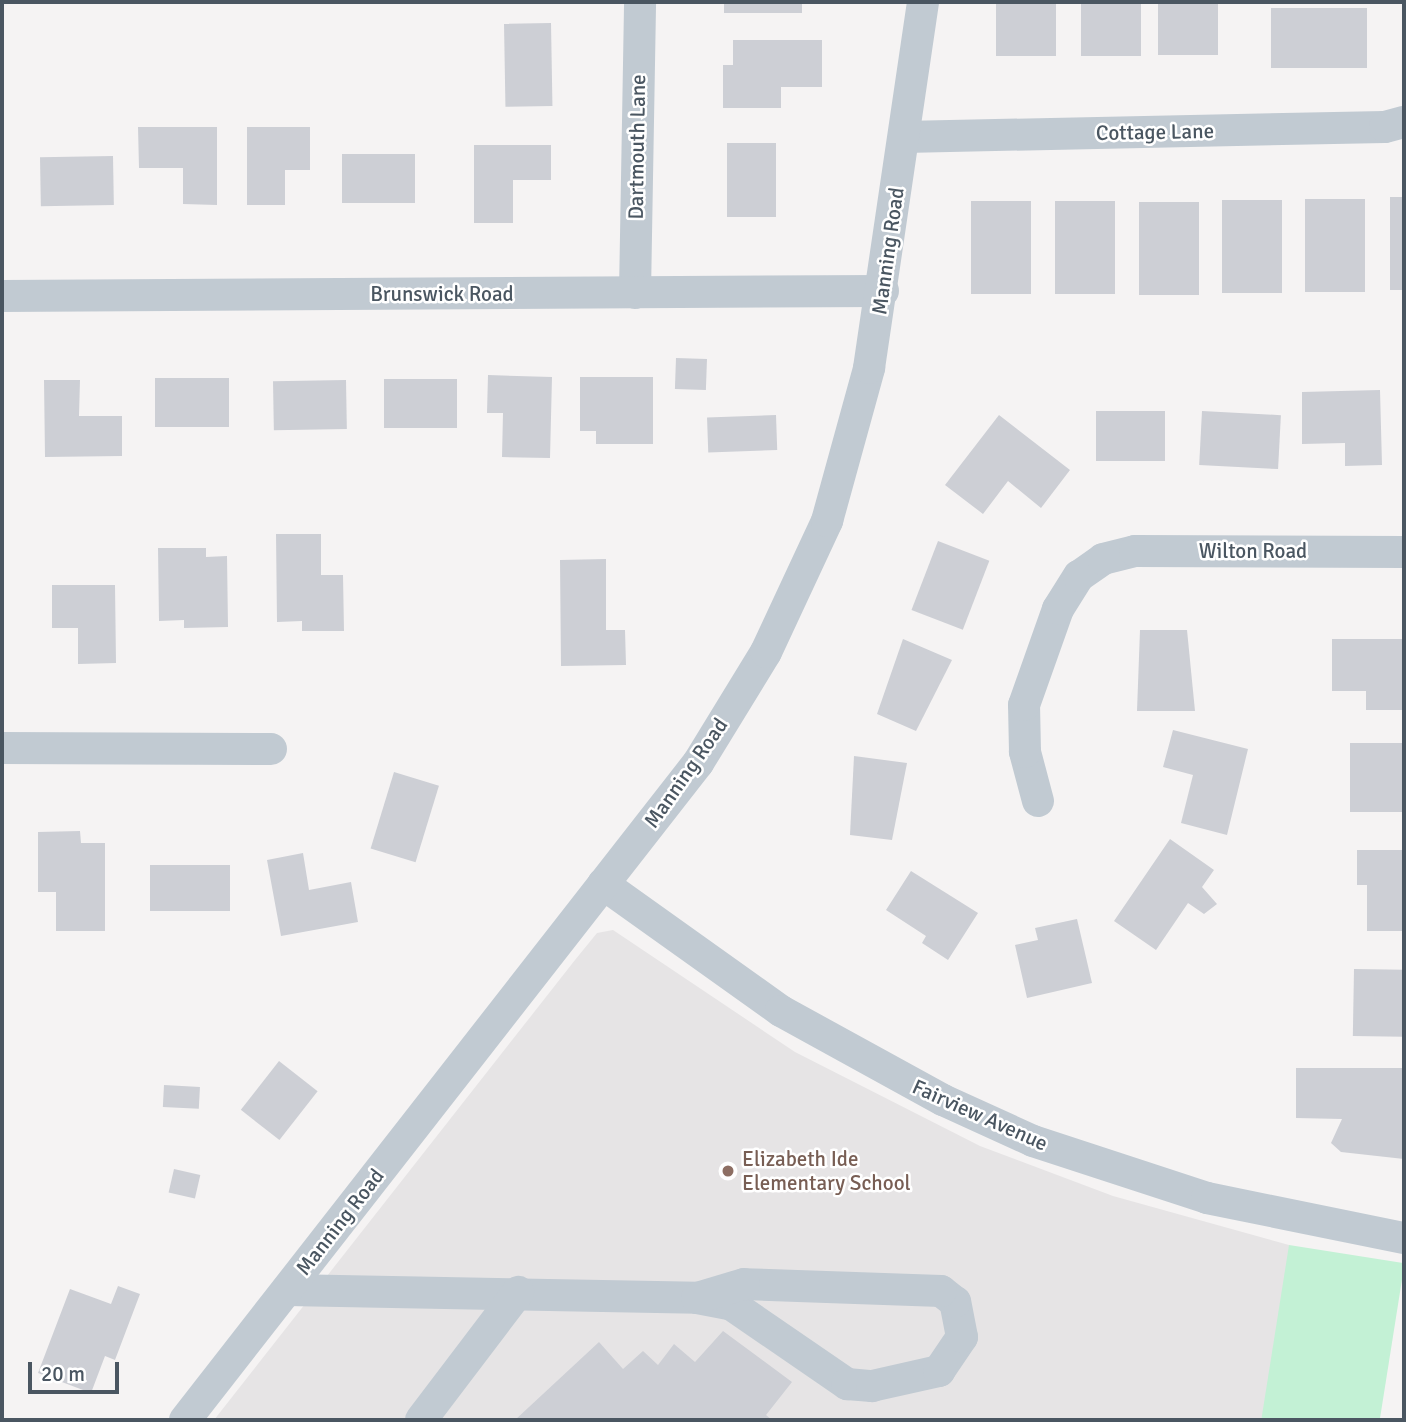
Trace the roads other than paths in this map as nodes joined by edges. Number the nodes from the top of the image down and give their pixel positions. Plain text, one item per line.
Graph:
1 (640, 2) edge
2 (923, 2) edge
3 (1404, 122) edge
4 (904, 137) junction
5 (883, 291) junction
6 (635, 293) junction
7 (2, 296) edge
8 (1404, 552) edge
9 (2, 748) edge
10 (271, 749) dead end
11 (1038, 801) dead end
12 (603, 884) junction
13 (1404, 1238) edge
14 (287, 1290) junction
15 (518, 1292) junction
16 (698, 1298) junction
17 (185, 1420) edge
18 (421, 1420) edge

1 - 6 street, Dartmouth Lane
2 - 4 street, Manning Road
3 - 4 street, Cottage Lane
4 - 5 street, Manning Road
5 - 6 street, Brunswick Road
5 - 12 street, Manning Road
6 - 7 street, Brunswick Road
8 - 11 street, Wilton Road
9 - 10 street
12 - 13 street, Fairview Avenue
12 - 14 street, Manning Road
14 - 15 street
14 - 17 street, Manning Road
15 - 16 street
15 - 18 street
16 - 16 street

